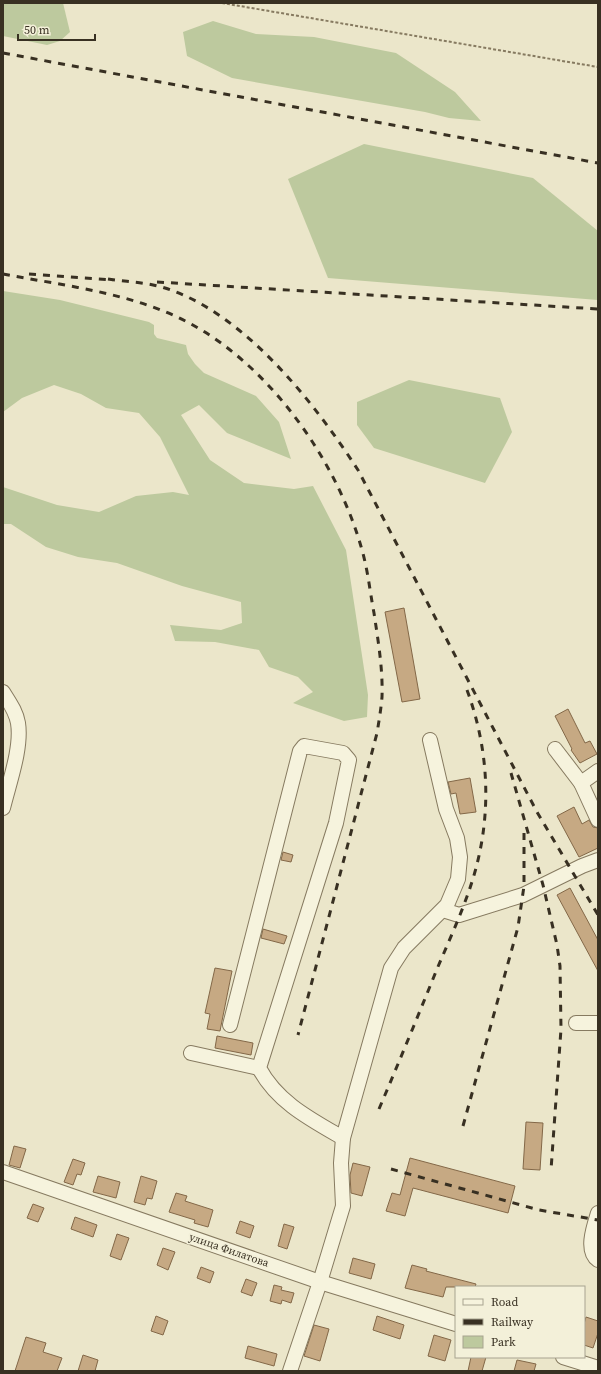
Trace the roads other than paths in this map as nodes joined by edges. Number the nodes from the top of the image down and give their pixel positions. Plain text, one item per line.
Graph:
1 (3, 692) edge
2 (430, 740) dead end
3 (555, 749) dead end
4 (598, 771) edge
5 (581, 784) junction
6 (3, 808) edge
7 (598, 820) edge
8 (598, 860) edge
9 (443, 910) junction
10 (576, 1023) dead end
11 (598, 1023) edge
12 (230, 1025) dead end
13 (191, 1053) dead end
14 (259, 1068) junction
15 (343, 1138) junction
16 (3, 1172) edge
17 (598, 1213) edge
18 (598, 1260) edge
19 (320, 1282) junction
20 (455, 1324) edge
21 (566, 1358) edge
22 (598, 1368) edge
23 (290, 1371) edge

1 - 6 street
2 - 9 street
3 - 5 street
4 - 5 street
5 - 7 street
8 - 9 street
9 - 15 street
10 - 11 street
12 - 14 street
13 - 14 street
14 - 15 street
15 - 19 street
16 - 19 street, улица Филатова
17 - 18 street
19 - 20 street, улица Филатова
19 - 23 street
21 - 22 street

